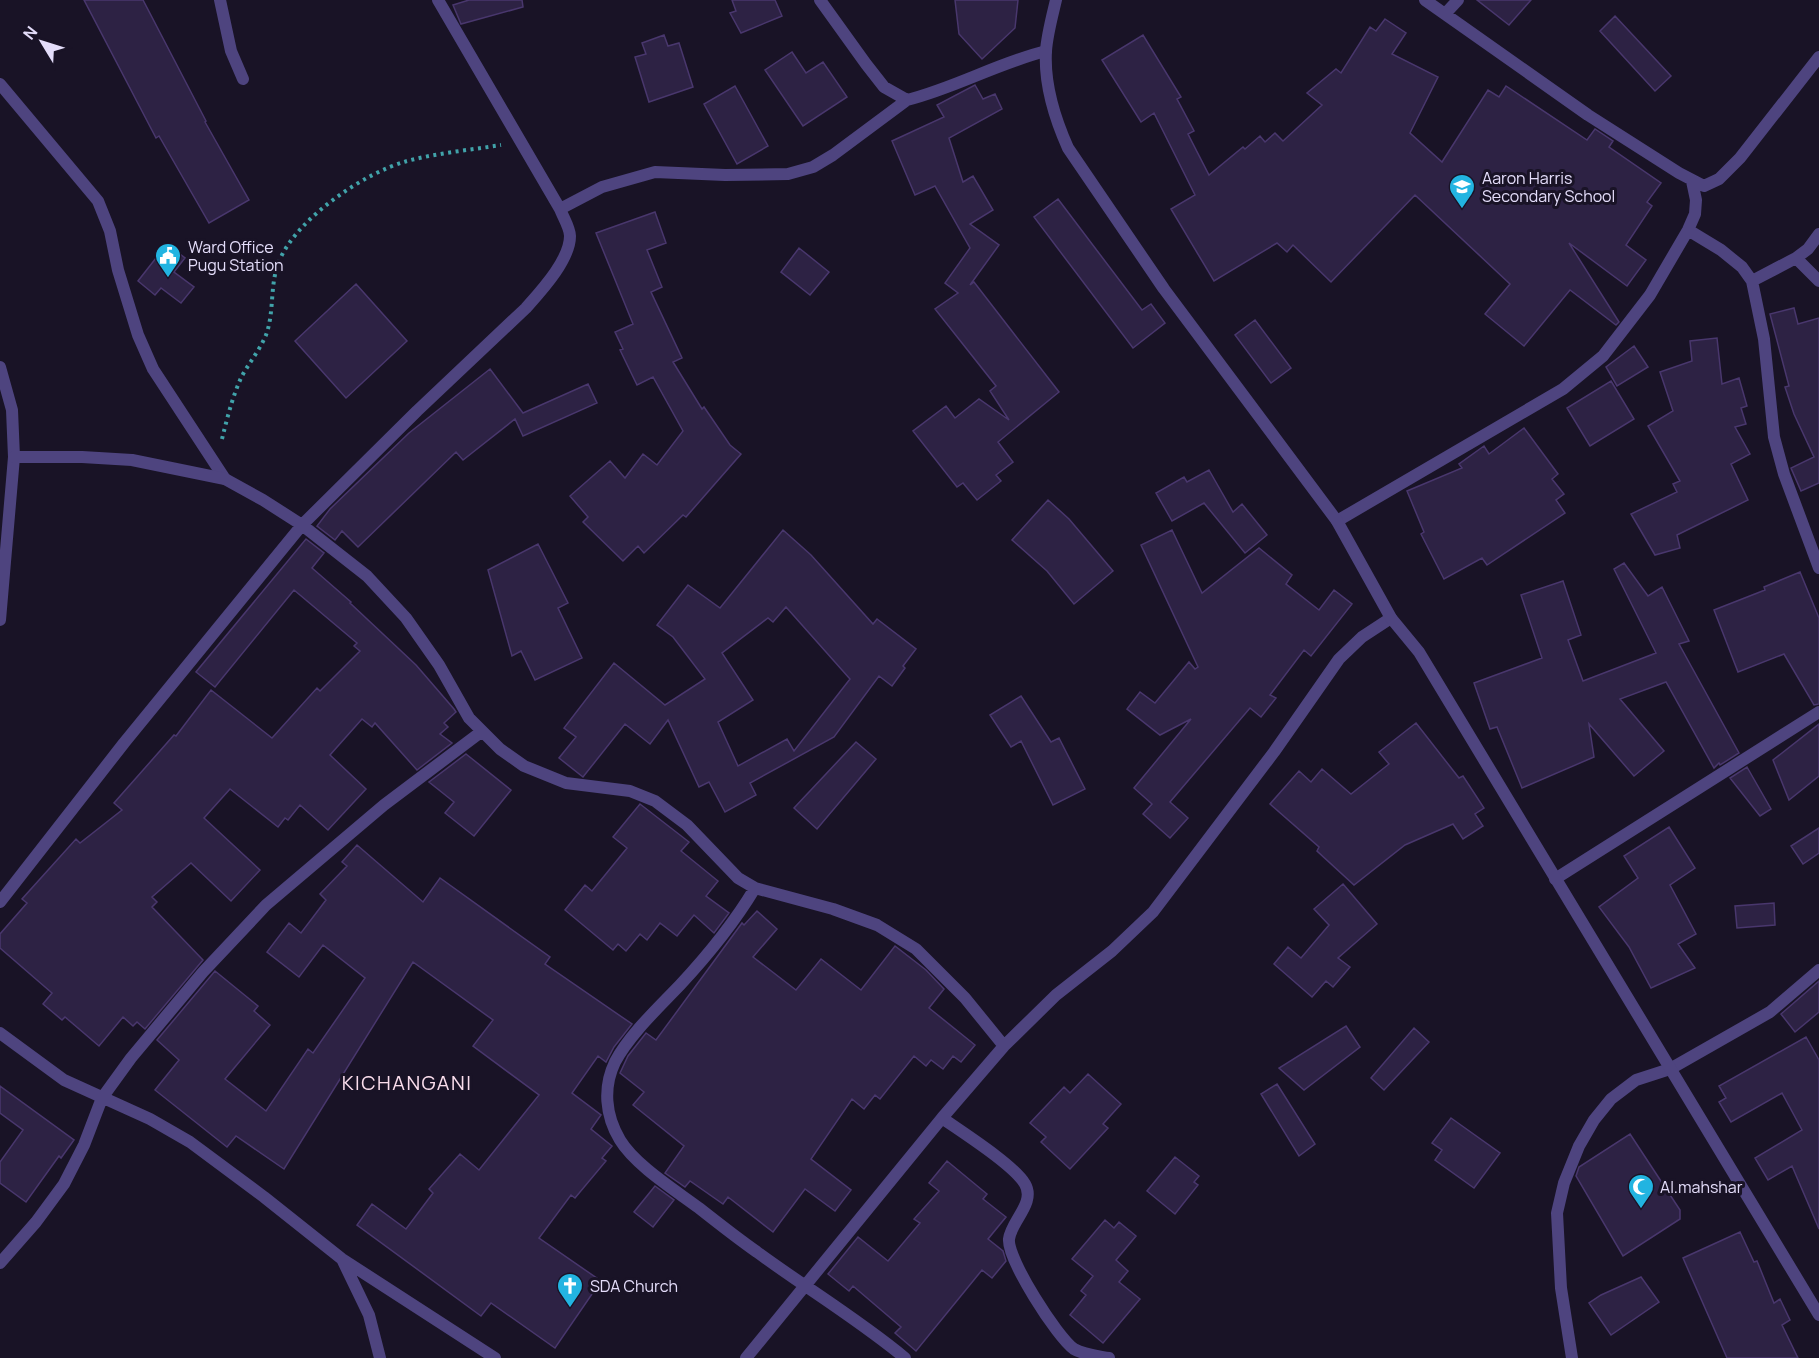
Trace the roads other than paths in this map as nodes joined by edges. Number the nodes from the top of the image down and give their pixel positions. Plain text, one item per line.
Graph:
1 (220, 0) edge
2 (438, 0) edge
3 (820, 0) edge
4 (1056, 0) edge
5 (1425, 0) edge
6 (1458, 0) edge
7 (1445, 14) junction
8 (1046, 51) junction
9 (1819, 57) edge
10 (243, 79) dead end
11 (0, 84) edge
12 (907, 100) junction
13 (1692, 181) junction
14 (560, 209) junction
15 (1688, 230) junction
16 (1819, 234) edge
17 (1796, 258) junction
18 (1752, 281) junction
19 (1819, 281) edge
20 (0, 367) edge
21 (14, 457) junction
22 (0, 477) edge
23 (225, 479) junction
24 (10, 487) junction
25 (1337, 521) junction
26 (302, 525) junction
27 (1819, 568) edge
28 (1391, 618) junction
29 (0, 620) edge
30 (1819, 712) edge
31 (482, 732) junction
32 (1555, 879) junction
33 (755, 888) junction
34 (0, 902) edge
35 (1819, 970) edge
36 (0, 1033) edge
37 (1004, 1046) junction
38 (1670, 1069) junction
39 (102, 1098) junction
40 (942, 1118) junction
41 (342, 1259) junction
42 (0, 1263) edge
43 (806, 1286) junction
44 (1819, 1315) edge
45 (380, 1358) edge
46 (495, 1358) edge
47 (746, 1358) edge
48 (905, 1358) edge
49 (1109, 1358) edge
50 (1572, 1358) edge

1 - 10 street
2 - 14 street
3 - 12 street
4 - 8 street
5 - 7 street
6 - 7 street
7 - 13 street
8 - 12 street
8 - 25 street
9 - 13 street
11 - 23 street
12 - 14 street
13 - 15 street
14 - 26 street
15 - 18 street
15 - 25 street
16 - 17 street
17 - 18 street
17 - 19 street
18 - 27 street
20 - 21 street
21 - 23 street
21 - 24 street
22 - 24 street
23 - 26 street
24 - 29 street
25 - 28 street
26 - 31 street
26 - 34 street
28 - 32 street
28 - 37 street
30 - 32 street
31 - 33 street
31 - 39 street
32 - 38 street
33 - 37 street
33 - 43 street
35 - 38 street
36 - 39 street
37 - 40 street
38 - 44 street
38 - 50 street
39 - 41 street
39 - 42 street
40 - 43 street
40 - 49 street
41 - 45 street
41 - 46 street
43 - 47 street
43 - 48 street

